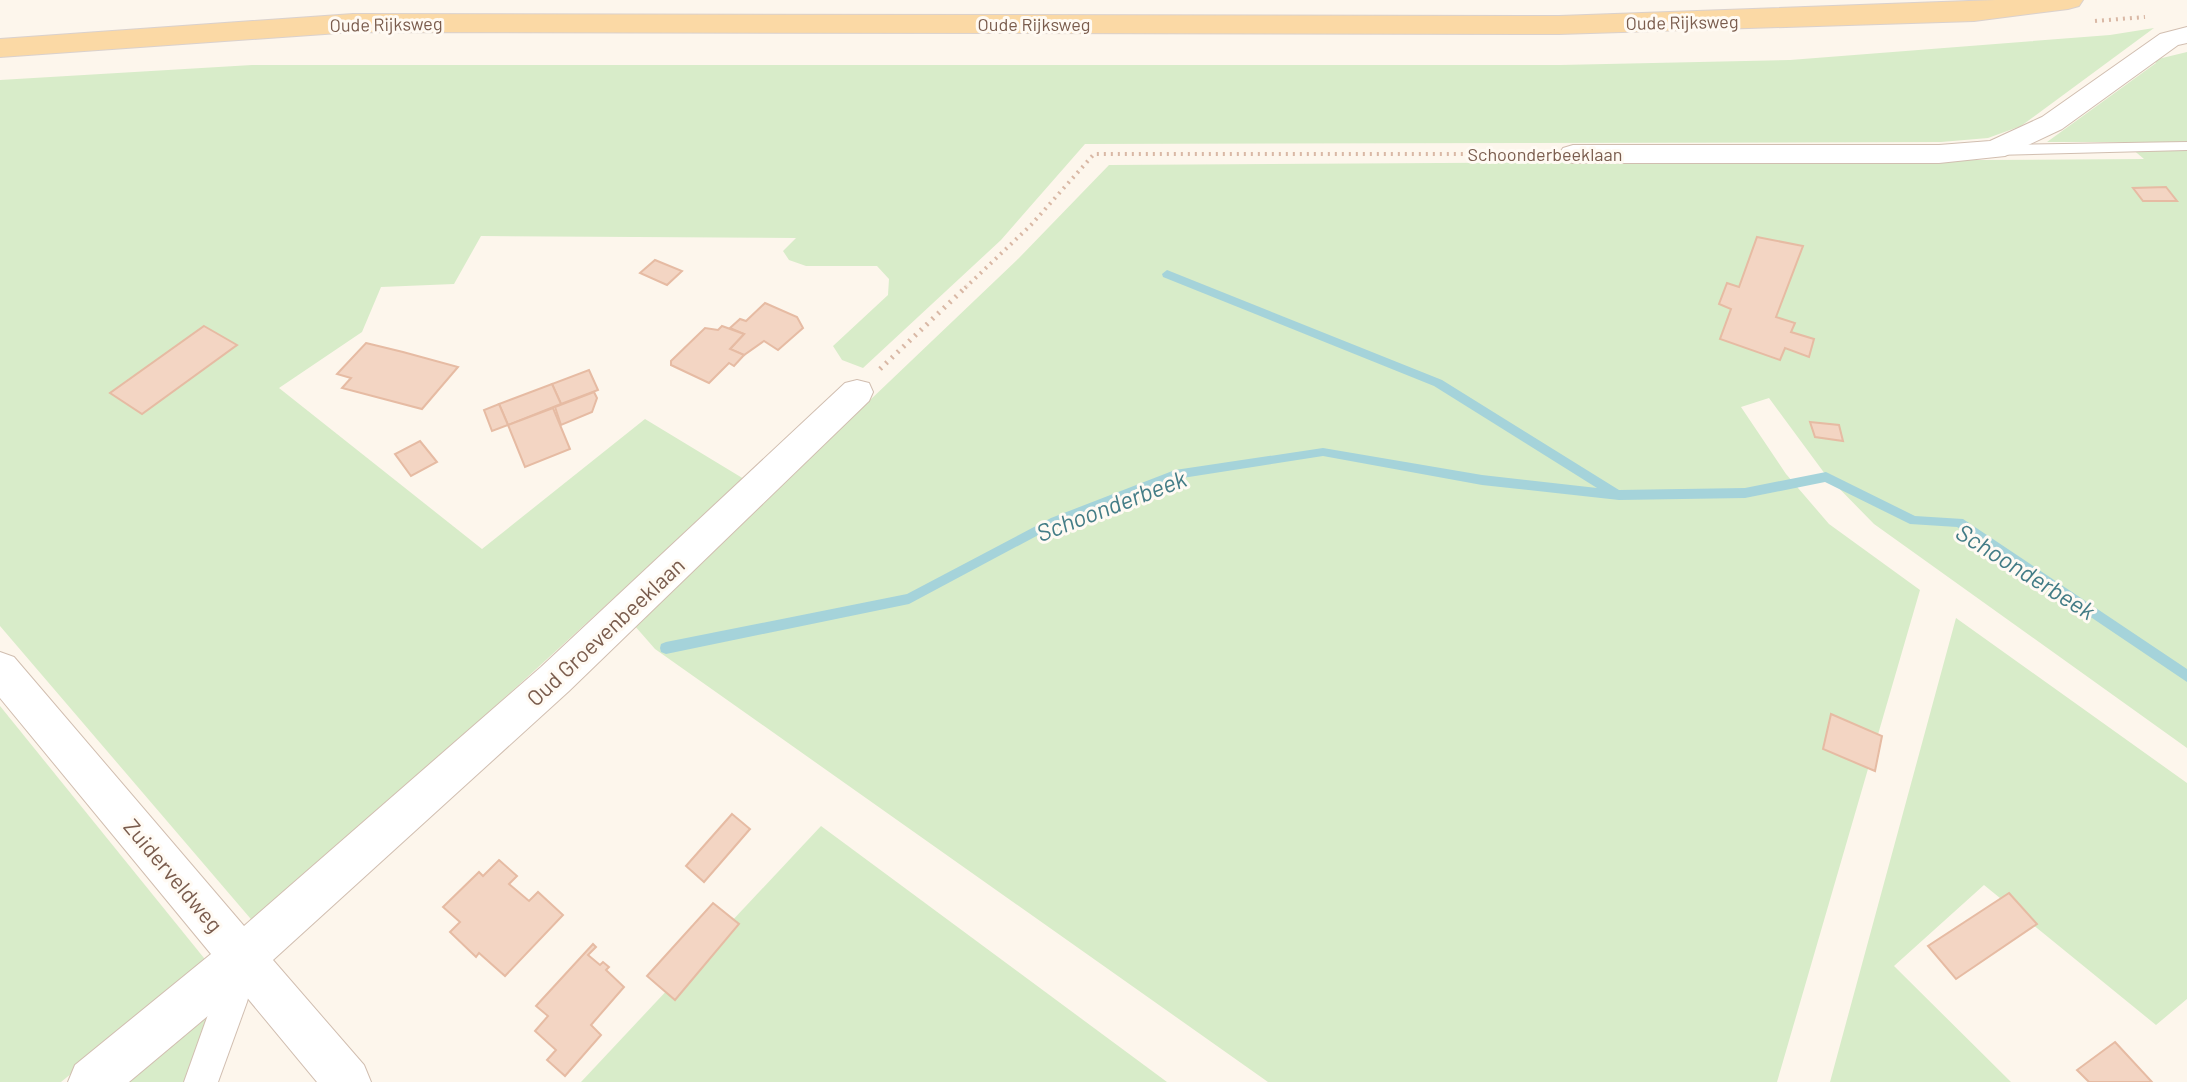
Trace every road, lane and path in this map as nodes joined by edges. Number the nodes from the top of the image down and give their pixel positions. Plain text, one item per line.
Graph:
1 (2068, 0) edge
2 (2187, 35) edge
3 (0, 48) edge
4 (2187, 146) edge
5 (1995, 150) junction
6 (1573, 154) joint
7 (857, 392) joint
8 (0, 669) edge
9 (243, 957) junction
10 (92, 1082) edge
11 (201, 1082) edge
12 (347, 1082) edge

1 - 3 main road, Oude Rijksweg
2 - 5 street, Schoonderbeeklaan
4 - 5 lane, Schoonderbeeklaan
5 - 6 street, Schoonderbeeklaan
6 - 7 path, Schoonderbeeklaan
7 - 9 street, Oud Groevenbeeklaan
8 - 9 street, Zuiderveldweg
9 - 10 street, Oud Groevenbeeklaan
9 - 11 street
9 - 12 street, Zuiderveldweg

